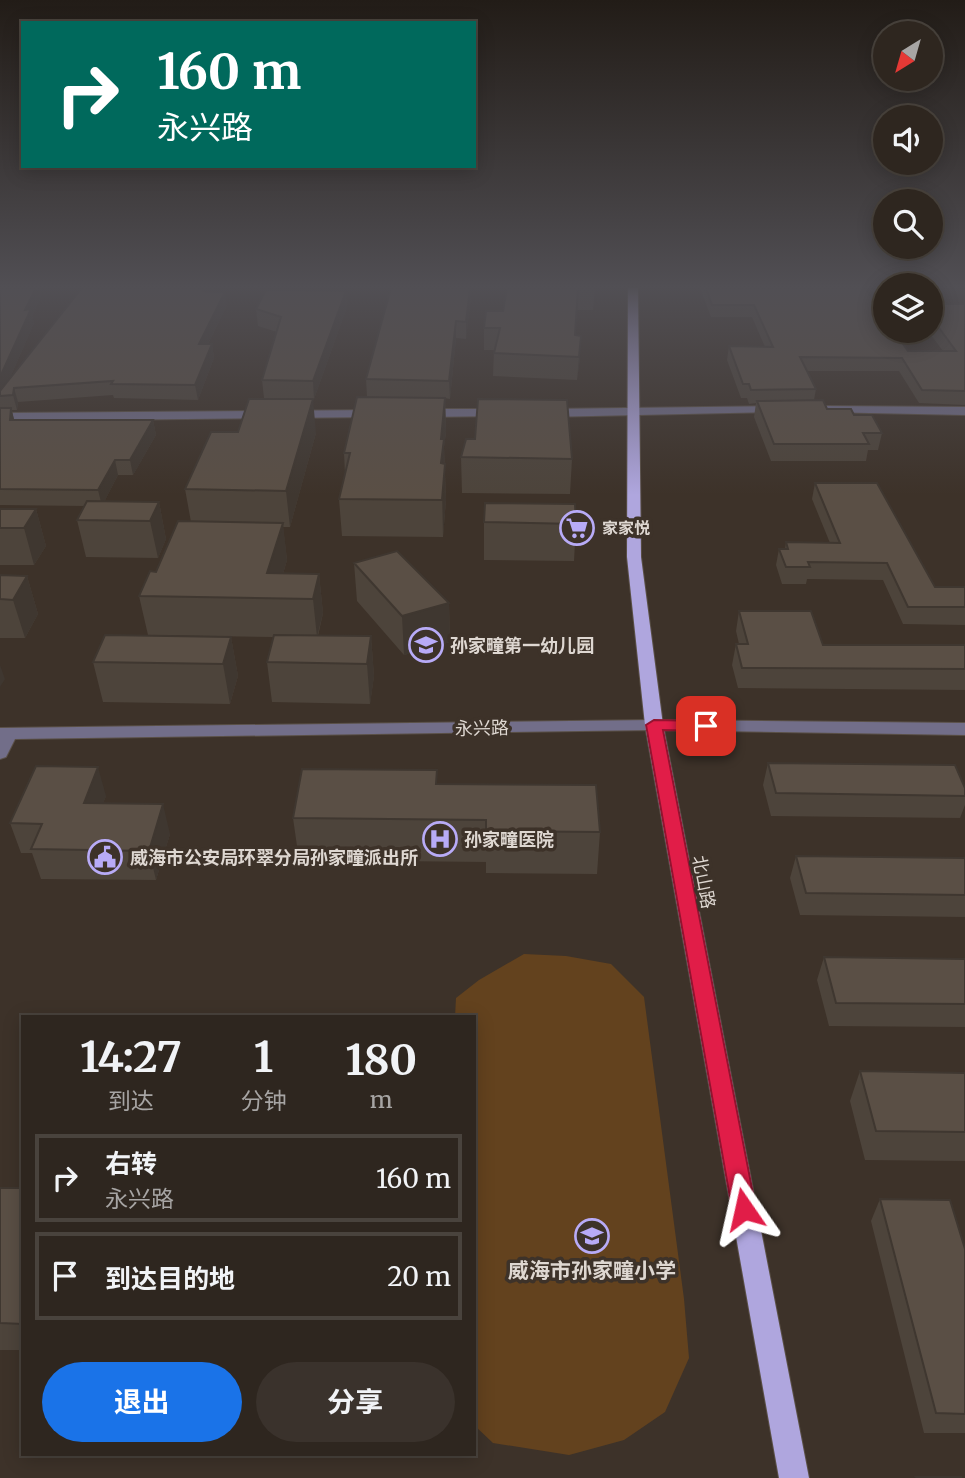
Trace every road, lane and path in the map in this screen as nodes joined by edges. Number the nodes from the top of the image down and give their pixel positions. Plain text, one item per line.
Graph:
1 (634, 357) edge
2 (797, 410) edge
3 (810, 410) edge
4 (965, 411) edge
5 (634, 412) junction
6 (510, 413) edge
7 (538, 413) edge
8 (386, 414) edge
9 (414, 414) edge
10 (0, 417) edge
11 (654, 725) junction
12 (965, 729) edge
13 (5, 734) edge
14 (0, 753) edge
15 (794, 1478) edge

1 - 5 main road, 北山路
2 - 5 street
3 - 4 street
5 - 7 street
5 - 11 main road, 北山路
6 - 9 street
8 - 10 street
11 - 12 street, 永兴路
11 - 13 street, 永兴路
11 - 15 main road, 北山路
13 - 14 street

